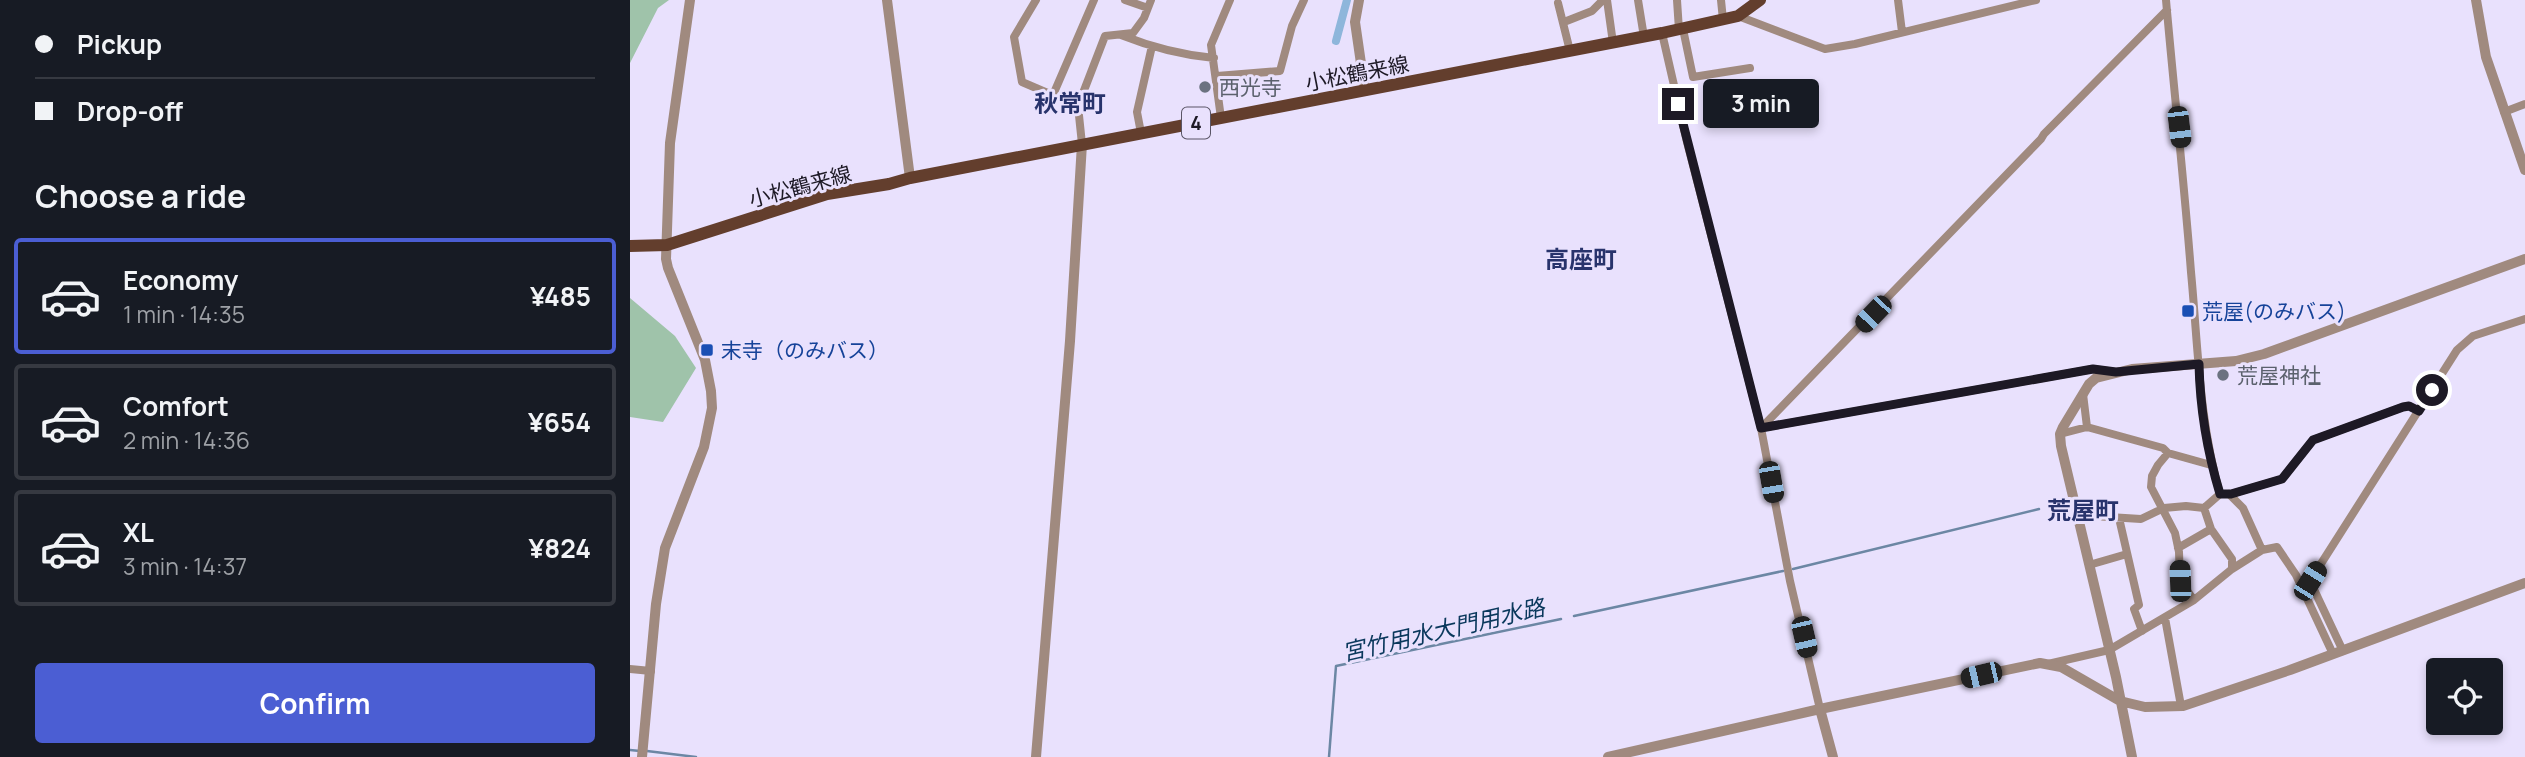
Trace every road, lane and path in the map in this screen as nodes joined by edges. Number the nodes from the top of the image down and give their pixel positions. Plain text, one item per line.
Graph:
1 (690, 0) edge
2 (887, 0) edge
3 (1036, 0) edge
4 (1094, 0) edge
5 (1125, 0) edge
6 (1230, 0) edge
7 (1304, 0) edge
8 (1359, 0) edge
9 (1605, 0) edge
10 (1638, 0) edge
11 (1677, 0) edge
12 (1721, 0) edge
13 (1898, 0) edge
14 (2036, 0) edge
15 (2166, 0) edge
16 (2476, 0) edge
17 (1756, 2) edge
18 (1558, 3) dead end
19 (1149, 4) edge
20 (2167, 10) junction
21 (1738, 16) junction
22 (1723, 20) junction
23 (1564, 22) junction
24 (1681, 29) junction
25 (1902, 32) junction
26 (1662, 33) junction
27 (1118, 34) junction
28 (1644, 37) junction
29 (1613, 43) junction
30 (1152, 46) junction
31 (1570, 51) junction
32 (1214, 58) junction
33 (1750, 68) dead end
34 (1217, 76) junction
35 (1365, 92) junction
36 (1053, 95) junction
37 (2525, 104) edge
38 (1078, 106) junction
39 (2504, 112) junction
40 (1221, 118) junction
41 (1141, 134) junction
42 (1082, 145) junction
43 (2525, 170) edge
44 (910, 178) junction
45 (667, 245) junction
46 (630, 246) edge
47 (2525, 259) edge
48 (2525, 319) edge
49 (2199, 364) junction
50 (2116, 372) junction
51 (2083, 394) junction
52 (2419, 411) junction
53 (2087, 427) junction
54 (1761, 428) junction
55 (2060, 434) junction
56 (2168, 453) junction
57 (2211, 465) junction
58 (2220, 494) junction
59 (2231, 494) junction
60 (2164, 508) junction
61 (2204, 508) junction
62 (2077, 515) junction
63 (2119, 517) junction
64 (2211, 529) junction
65 (2178, 548) junction
66 (2262, 550) junction
67 (2127, 554) junction
68 (2089, 565) junction
69 (2232, 569) junction
70 (2525, 583) edge
71 (2194, 600) junction
72 (2165, 618) junction
73 (2142, 631) junction
74 (2109, 650) junction
75 (2338, 652) junction
76 (2047, 665) junction
77 (630, 669) edge
78 (651, 671) junction
79 (2120, 701) junction
80 (2181, 706) junction
81 (1821, 709) junction
82 (642, 757) edge
83 (1036, 757) edge
84 (1608, 757) edge
85 (1833, 757) edge
86 (2132, 757) edge

1 - 45 street
2 - 44 street
3 - 36 street
4 - 36 street
5 - 19 street
6 - 32 street
7 - 34 street
8 - 35 street
9 - 23 street
9 - 29 street
10 - 28 street
11 - 24 street
12 - 22 street
13 - 25 street
14 - 25 street
15 - 20 street
16 - 39 street
17 - 21 main road, 小松鶴来線 / 4
18 - 23 street
19 - 27 street
20 - 49 street
20 - 54 street
21 - 22 main road, 小松鶴来線 / 4
21 - 25 street
22 - 24 main road, 小松鶴来線 / 4
23 - 31 street
24 - 26 main road, 小松鶴来線 / 4
24 - 33 street
26 - 28 main road, 小松鶴来線 / 4
26 - 54 street
27 - 30 street
27 - 38 street
28 - 29 main road, 小松鶴来線 / 4
29 - 31 main road, 小松鶴来線 / 4
30 - 32 street
30 - 41 street
31 - 35 main road, 小松鶴来線 / 4
32 - 34 street
34 - 40 street
35 - 40 main road, 小松鶴来線 / 4
36 - 38 street
37 - 39 street
38 - 42 street
39 - 43 street
40 - 41 main road, 小松鶴来線 / 4
41 - 42 main road, 小松鶴来線 / 4
42 - 44 main road, 小松鶴来線 / 4
42 - 83 street
44 - 45 main road, 小松鶴来線 / 4
45 - 46 main road, 小松鶴来線 / 4
45 - 78 street
47 - 49 street
48 - 52 street
49 - 50 street
49 - 57 street
50 - 51 street
50 - 54 street
51 - 53 street
51 - 55 street
52 - 59 street
52 - 75 street
53 - 55 street
53 - 56 street
54 - 81 street
55 - 62 street
56 - 57 street
56 - 60 street
57 - 58 street
58 - 59 street
58 - 61 street
59 - 66 street
60 - 61 street
60 - 63 street
60 - 65 street
61 - 64 street
62 - 63 street
62 - 68 street
63 - 67 street
64 - 65 street
64 - 69 street
65 - 71 street
66 - 69 street
66 - 75 street
67 - 68 street
67 - 73 street
68 - 74 street
69 - 71 street
70 - 75 street
71 - 72 street
72 - 73 street
72 - 80 street
73 - 74 street
74 - 76 street
74 - 79 street
75 - 80 street
76 - 79 street
76 - 81 street
77 - 78 street
78 - 82 street
79 - 80 street
79 - 86 street
81 - 84 street
81 - 85 street

